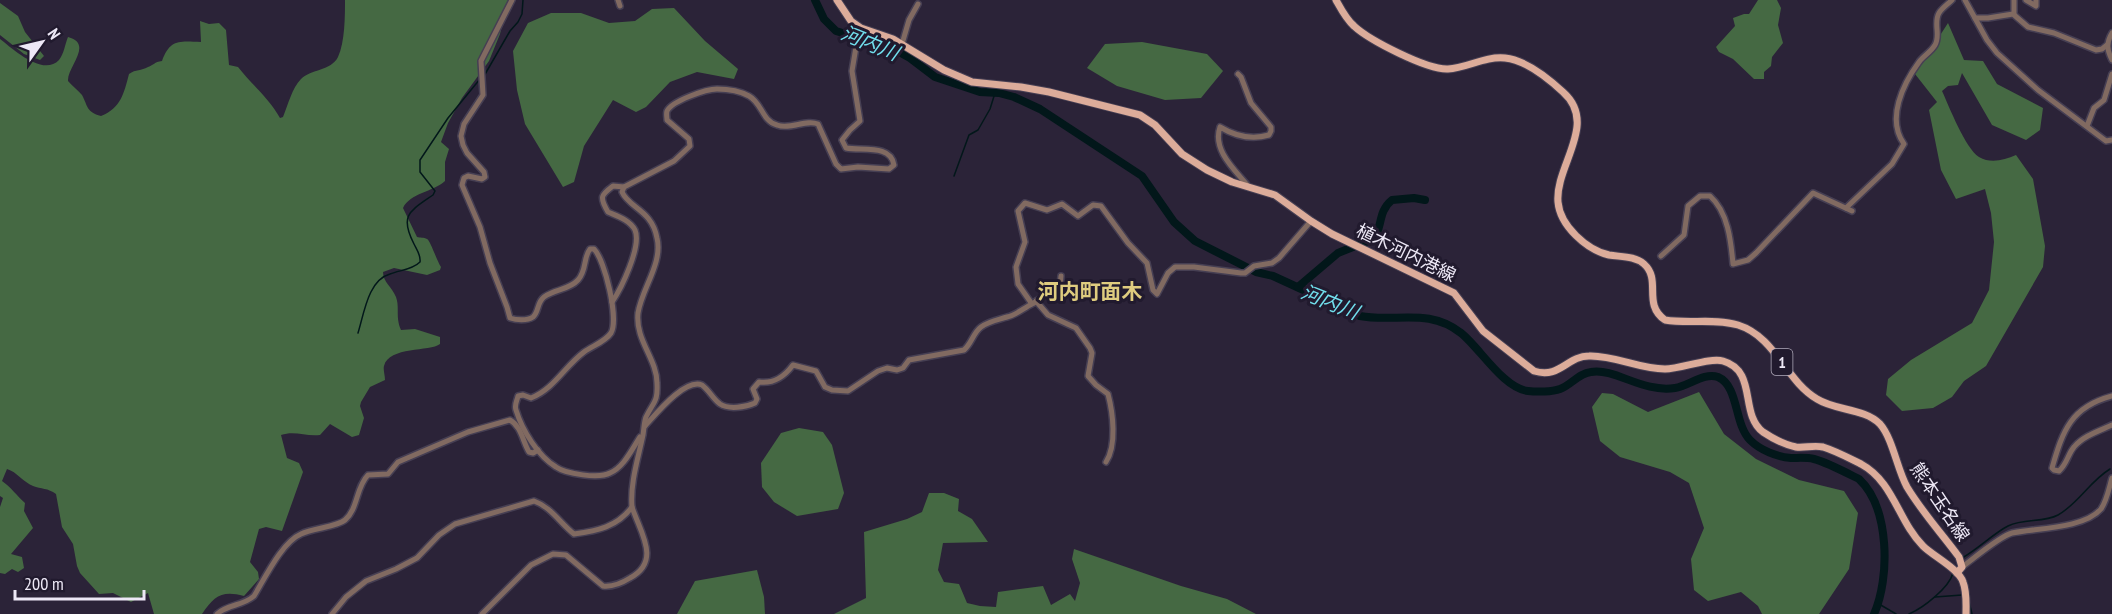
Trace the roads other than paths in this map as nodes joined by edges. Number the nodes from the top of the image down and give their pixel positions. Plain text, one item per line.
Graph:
1 (512, 0) edge
2 (837, 0) edge
3 (1336, 0) edge
4 (1952, 0) edge
5 (1965, 0) edge
6 (2014, 0) edge
7 (2026, 0) edge
8 (2036, 0) edge
9 (918, 4) dead end
10 (2014, 14) junction
11 (1975, 18) junction
12 (861, 30) junction
13 (2112, 33) edge
14 (902, 44) junction
15 (2107, 45) junction
16 (2112, 60) edge
17 (1238, 74) dead end
18 (2112, 74) edge
19 (2087, 126) junction
20 (2112, 141) edge
21 (1248, 186) junction
22 (624, 187) junction
23 (1311, 221) junction
24 (1661, 256) dead end
25 (1061, 276) dead end
26 (611, 302) junction
27 (1034, 302) junction
28 (2112, 396) edge
29 (2112, 425) edge
30 (643, 430) junction
31 (538, 450) junction
32 (1106, 462) dead end
33 (2112, 478) edge
34 (632, 507) junction
35 (1959, 570) junction
36 (218, 614) edge
37 (332, 614) edge
38 (482, 614) edge
39 (1966, 614) edge

1 - 26 street
2 - 12 main road, 植木河内港線
3 - 35 main road, 熊本玉名線 / 1
4 - 24 street
5 - 11 street
6 - 10 street
7 - 8 street
9 - 14 street
10 - 11 street
10 - 15 street
11 - 19 street
12 - 14 main road, 植木河内港線
12 - 22 street
13 - 15 street
14 - 21 main road, 植木河内港線
15 - 16 street
17 - 21 street
18 - 19 street
19 - 20 street
21 - 23 main road, 植木河内港線
22 - 26 street
22 - 30 street
23 - 27 street
23 - 35 main road, 植木河内港線
25 - 27 street
26 - 31 street
27 - 30 street
27 - 32 street
28 - 29 street
30 - 31 street
30 - 34 street
31 - 36 street
33 - 35 street
34 - 37 street
34 - 38 street
35 - 39 main road, 熊本玉名線 / 1

